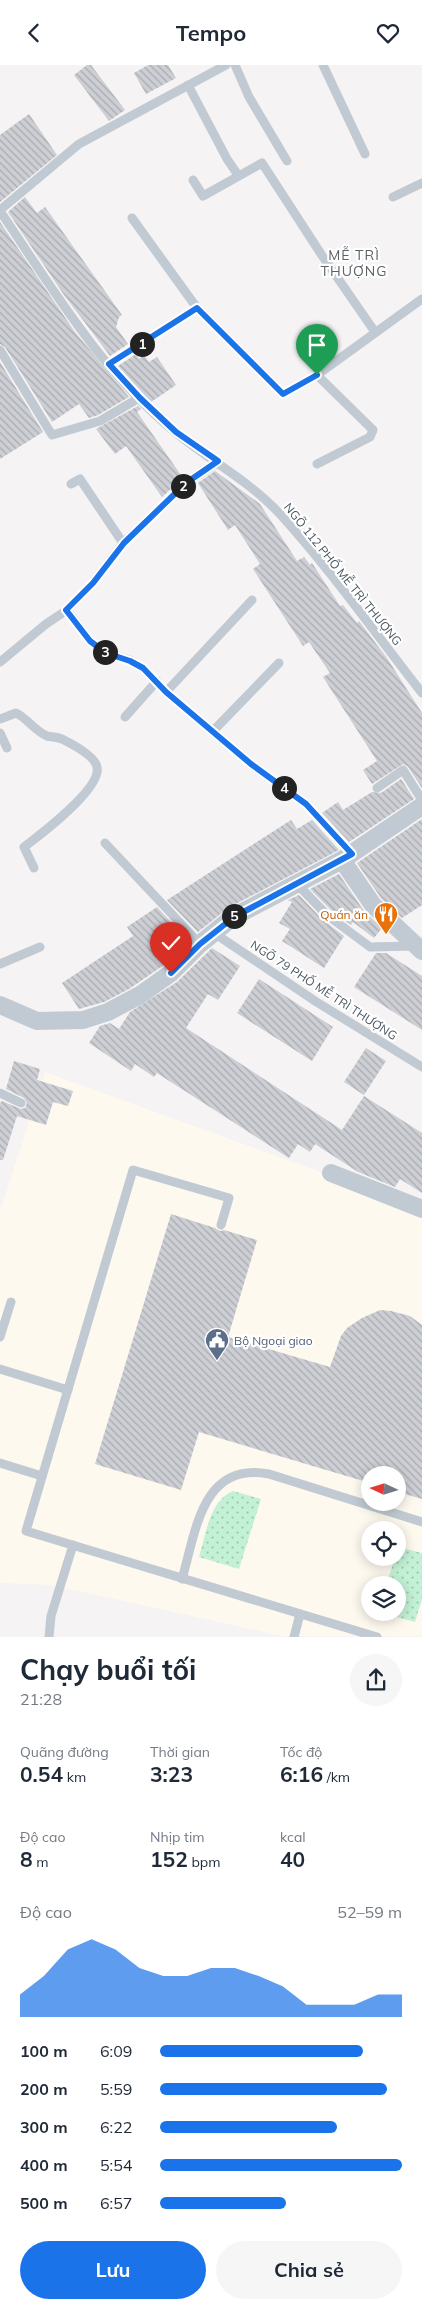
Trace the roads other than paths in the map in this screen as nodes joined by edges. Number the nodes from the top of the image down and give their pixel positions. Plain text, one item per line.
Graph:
1 (226, 65) edge
2 (235, 65) edge
3 (323, 65) edge
4 (188, 85) junction
5 (365, 154) dead end
6 (287, 161) dead end
7 (238, 175) junction
8 (193, 180) dead end
9 (422, 183) edge
10 (393, 197) dead end
11 (0, 210) edge
12 (132, 218) dead end
13 (422, 299) edge
14 (197, 308) junction
15 (375, 332) junction
16 (0, 350) edge
17 (109, 364) junction
18 (317, 375) junction
19 (140, 398) junction
20 (218, 461) junction
21 (317, 464) dead end
22 (70, 484) dead end
23 (124, 543) junction
24 (252, 600) dead end
25 (66, 610) junction
26 (0, 662) edge
27 (279, 663) dead end
28 (157, 681) junction
29 (166, 692) junction
30 (422, 693) edge
31 (125, 717) dead end
32 (0, 719) edge
33 (214, 730) junction
34 (0, 733) edge
35 (7, 748) dead end
36 (377, 789) dead end
37 (422, 800) edge
38 (422, 806) edge
39 (105, 843) dead end
40 (347, 857) junction
41 (34, 868) dead end
42 (296, 883) junction
43 (214, 933) junction
44 (200, 944) junction
45 (40, 947) dead end
46 (419, 948) edge
47 (0, 964) edge
48 (0, 1005) edge
49 (422, 1067) edge
50 (0, 1093) edge
51 (21, 1103) dead end
52 (332, 1173) dead end
53 (422, 1209) edge
54 (221, 1225) dead end
55 (11, 1302) dead end
56 (0, 1337) edge
57 (0, 1369) edge
58 (68, 1390) junction
59 (0, 1463) edge
60 (42, 1475) junction
61 (422, 1522) edge
62 (73, 1545) junction
63 (182, 1579) junction
64 (300, 1615) junction
65 (49, 1637) edge
66 (294, 1637) edge
67 (378, 1637) edge

1 - 4 lane
2 - 6 lane
3 - 5 lane
4 - 7 lane
4 - 11 lane
7 - 8 lane
7 - 15 lane
9 - 10 lane
11 - 17 lane, NGÕ 112 PHỐ MỄ TRÌ THƯỢNG
12 - 14 lane
13 - 15 lane
14 - 17 lane
14 - 18 lane
15 - 18 lane
16 - 19 lane
17 - 19 lane, NGÕ 112 PHỐ MỄ TRÌ THƯỢNG
18 - 21 lane
19 - 20 lane, NGÕ 112 PHỐ MỄ TRÌ THƯỢNG
20 - 23 lane
20 - 30 lane, NGÕ 112 PHỐ MỄ TRÌ THƯỢNG
22 - 23 lane
23 - 25 lane
24 - 29 lane
25 - 26 lane
25 - 28 lane
27 - 33 lane
28 - 29 lane
28 - 31 lane
29 - 33 lane
32 - 41 lane
33 - 40 lane
34 - 35 lane
36 - 37 lane
38 - 40 street
39 - 44 lane
40 - 42 street
40 - 46 street
42 - 43 street
42 - 46 lane
43 - 44 street
43 - 49 lane, NGÕ 79 PHỐ MỄ TRÌ THƯỢNG
44 - 48 street
45 - 47 lane
50 - 51 lane
52 - 53 street
54 - 58 lane
55 - 56 lane
57 - 58 lane
58 - 60 lane
59 - 60 lane
60 - 62 lane
61 - 63 lane
62 - 63 lane
62 - 65 lane
63 - 64 lane
64 - 66 lane
64 - 67 lane

